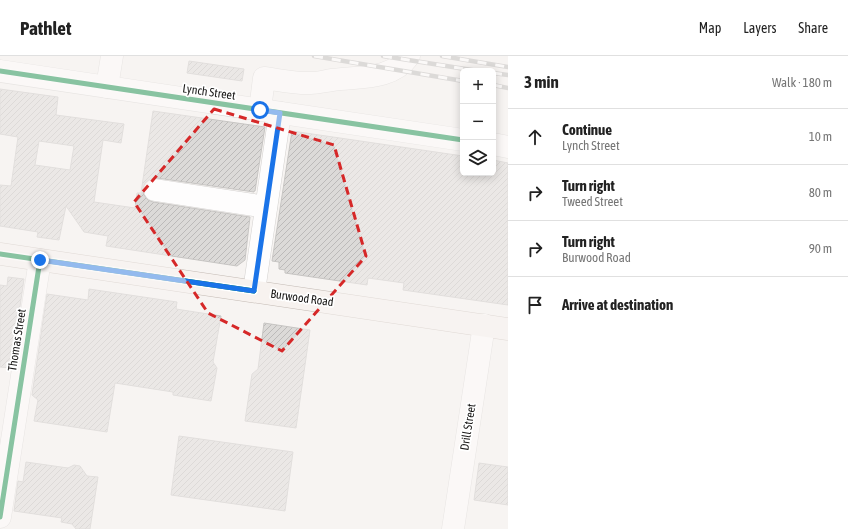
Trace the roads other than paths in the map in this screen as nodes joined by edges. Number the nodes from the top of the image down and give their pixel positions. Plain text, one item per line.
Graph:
1 (112, 56) edge
2 (409, 56) edge
3 (0, 71) edge
4 (107, 87) junction
5 (270, 111) junction
6 (460, 140) edge
7 (496, 144) edge
8 (508, 146) edge
9 (155, 190) dead end
10 (266, 207) junction
11 (0, 254) edge
12 (40, 260) junction
13 (254, 291) junction
14 (484, 325) junction
15 (508, 329) edge
16 (0, 517) edge
17 (453, 529) edge

1 - 4 street
2 - 5 street
3 - 4 street, Lynch Street
4 - 5 street, Lynch Street
5 - 6 street, Lynch Street
5 - 10 street
7 - 8 street
9 - 10 street
10 - 13 street
11 - 12 main road, Burwood Road
12 - 13 main road, Burwood Road
12 - 16 street, Thomas Street
13 - 14 main road, Burwood Road
14 - 15 main road, Burwood Road
14 - 17 street, Drill Street

